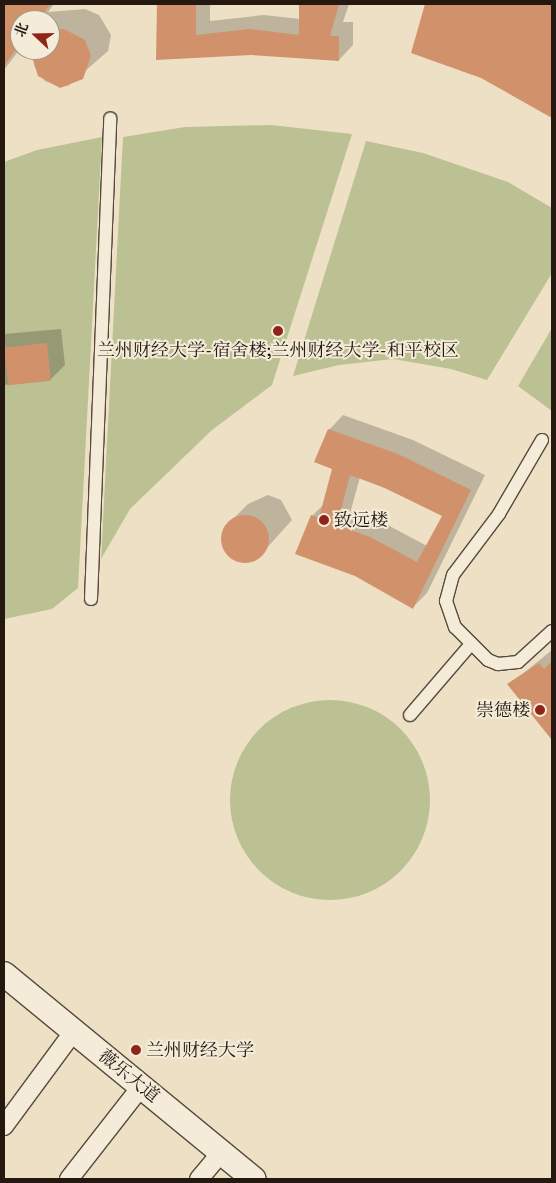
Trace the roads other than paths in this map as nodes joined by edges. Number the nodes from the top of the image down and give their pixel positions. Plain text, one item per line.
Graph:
1 (110, 118) dead end
2 (542, 440) dead end
3 (91, 599) dead end
4 (552, 632) edge
5 (471, 644) junction
6 (410, 715) dead end
7 (4, 974) edge
8 (74, 1032) junction
9 (141, 1087) junction
10 (4, 1126) edge
11 (222, 1152) junction
12 (69, 1179) edge
13 (199, 1179) edge
14 (254, 1179) edge

1 - 3 street
2 - 5 street
4 - 5 street
5 - 6 street
7 - 8 main road, 薇乐大道
8 - 9 main road, 薇乐大道
8 - 10 street
9 - 11 main road, 薇乐大道
9 - 12 street
11 - 13 street
11 - 14 main road, 薇乐大道

